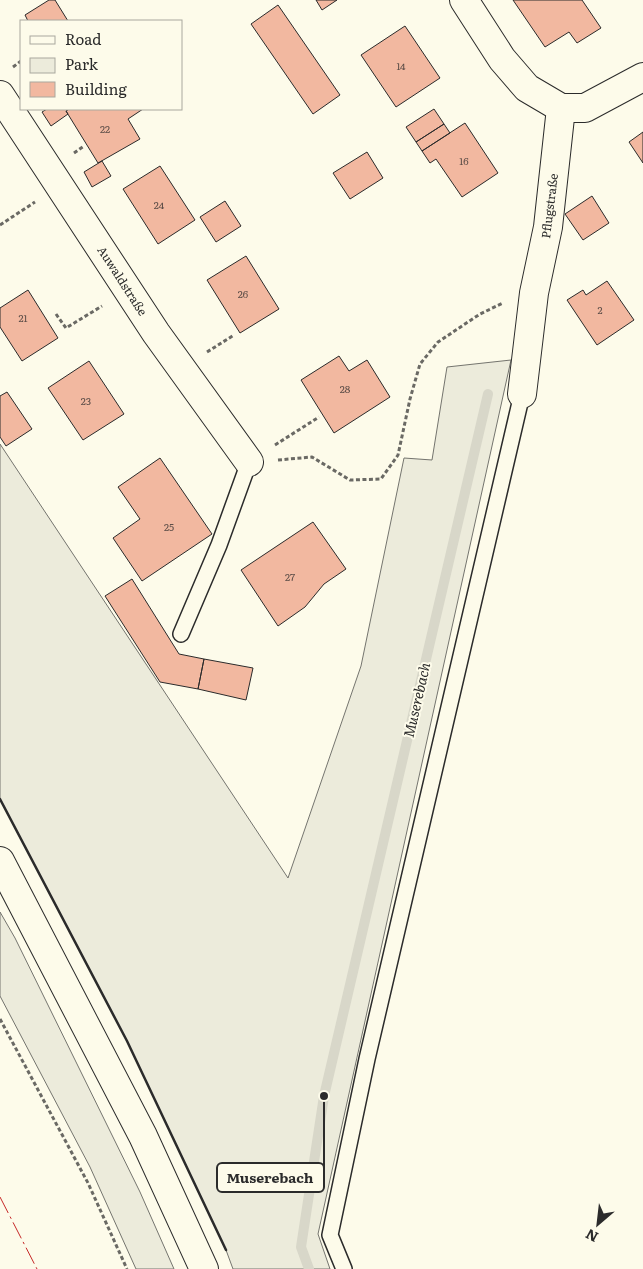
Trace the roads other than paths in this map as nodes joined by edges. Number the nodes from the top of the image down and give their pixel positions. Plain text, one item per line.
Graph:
1 (464, 0) edge
2 (643, 77) edge
3 (0, 96) edge
4 (561, 108) junction
5 (522, 394) joint
6 (249, 462) joint
7 (181, 634) dead end
8 (0, 860) edge
9 (204, 1269) edge
10 (344, 1269) edge

1 - 4 street
2 - 4 street
3 - 6 street, Auwaldstraße
4 - 5 street, Pflugstraße
5 - 10 lane
6 - 7 lane
8 - 9 street

